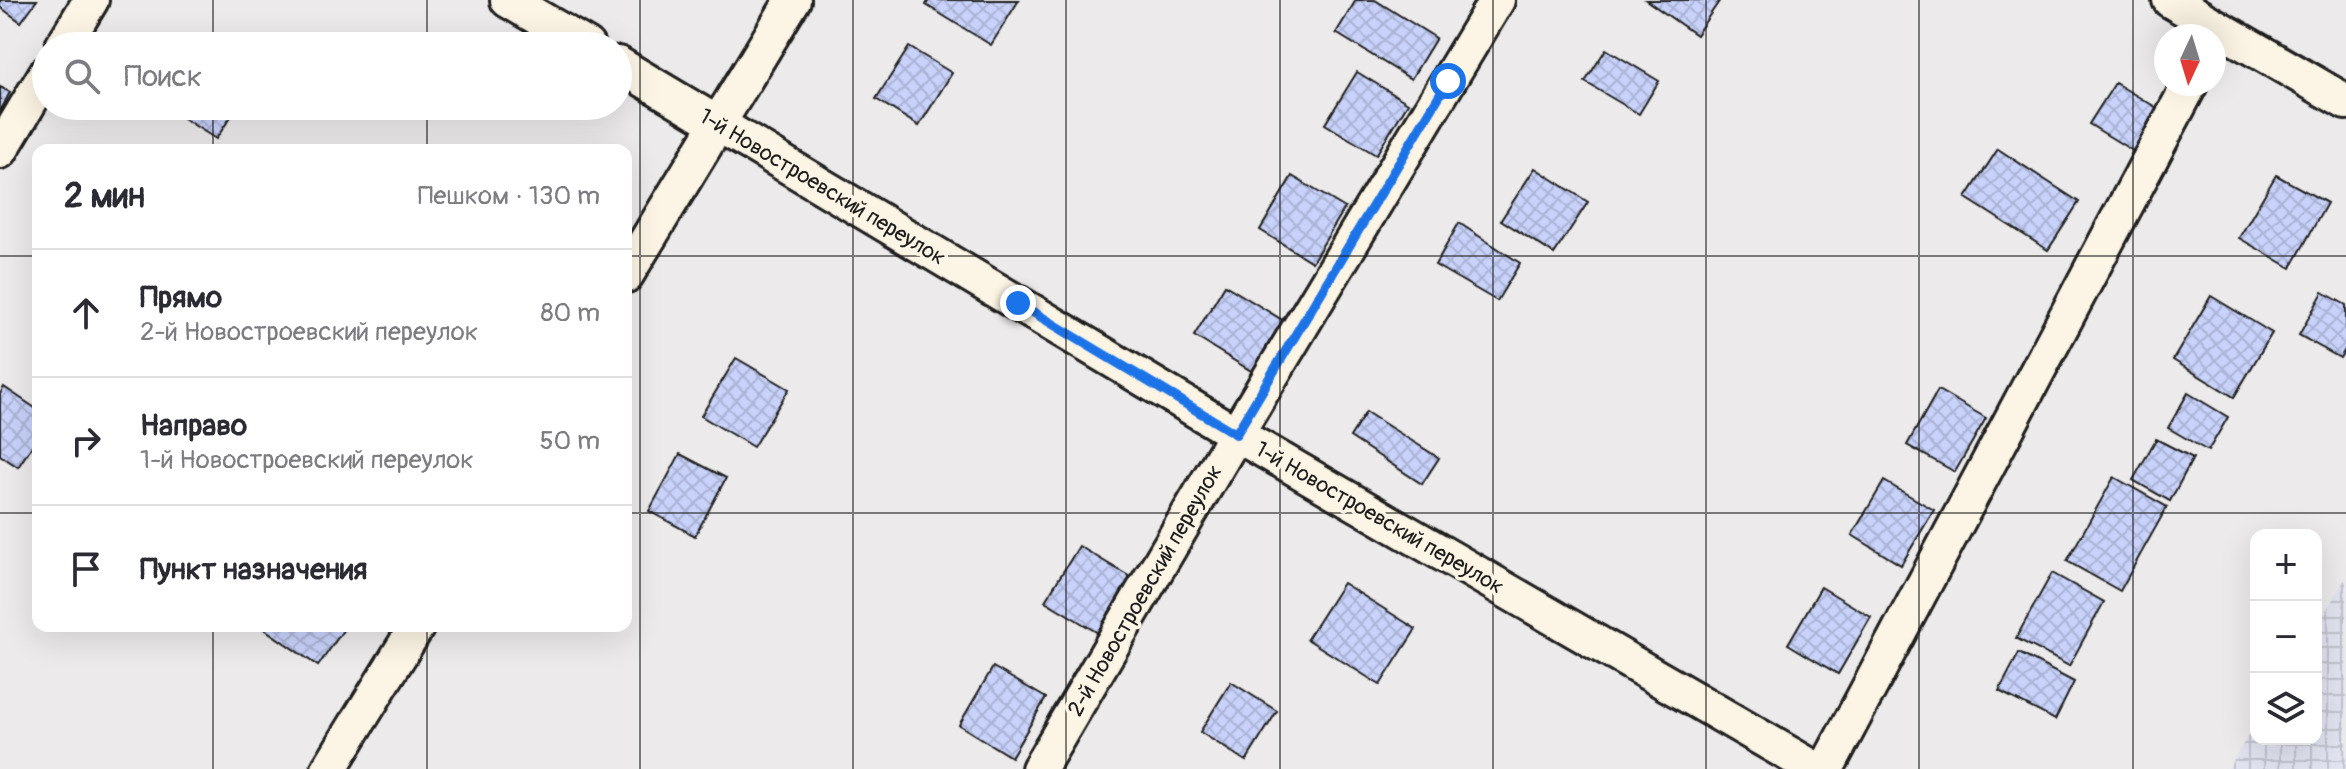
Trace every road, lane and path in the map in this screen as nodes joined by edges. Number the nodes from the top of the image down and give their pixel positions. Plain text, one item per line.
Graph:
1 (91, 0) edge
2 (508, 0) edge
3 (793, 0) edge
4 (1497, 0) edge
5 (2170, 0) edge
6 (2203, 24) edge
7 (72, 32) edge
8 (563, 32) edge
9 (2226, 39) edge
10 (632, 72) edge
11 (2184, 96) edge
12 (32, 97) edge
13 (2346, 102) edge
14 (717, 122) junction
15 (0, 151) edge
16 (632, 265) edge
17 (1236, 434) junction
18 (413, 632) edge
19 (329, 769) edge
20 (1039, 769) edge
21 (1815, 769) edge
22 (1826, 769) edge

1 - 7 street
2 - 8 street
3 - 14 street
4 - 17 street, 2-й Новостроевский переулок
5 - 6 street
9 - 13 street
10 - 14 street, 1-й Новостроевский переулок
11 - 22 street
12 - 15 street
14 - 16 street
14 - 17 street, 1-й Новостроевский переулок
17 - 20 street, 2-й Новостроевский переулок
17 - 21 street, 1-й Новостроевский переулок
18 - 19 street

